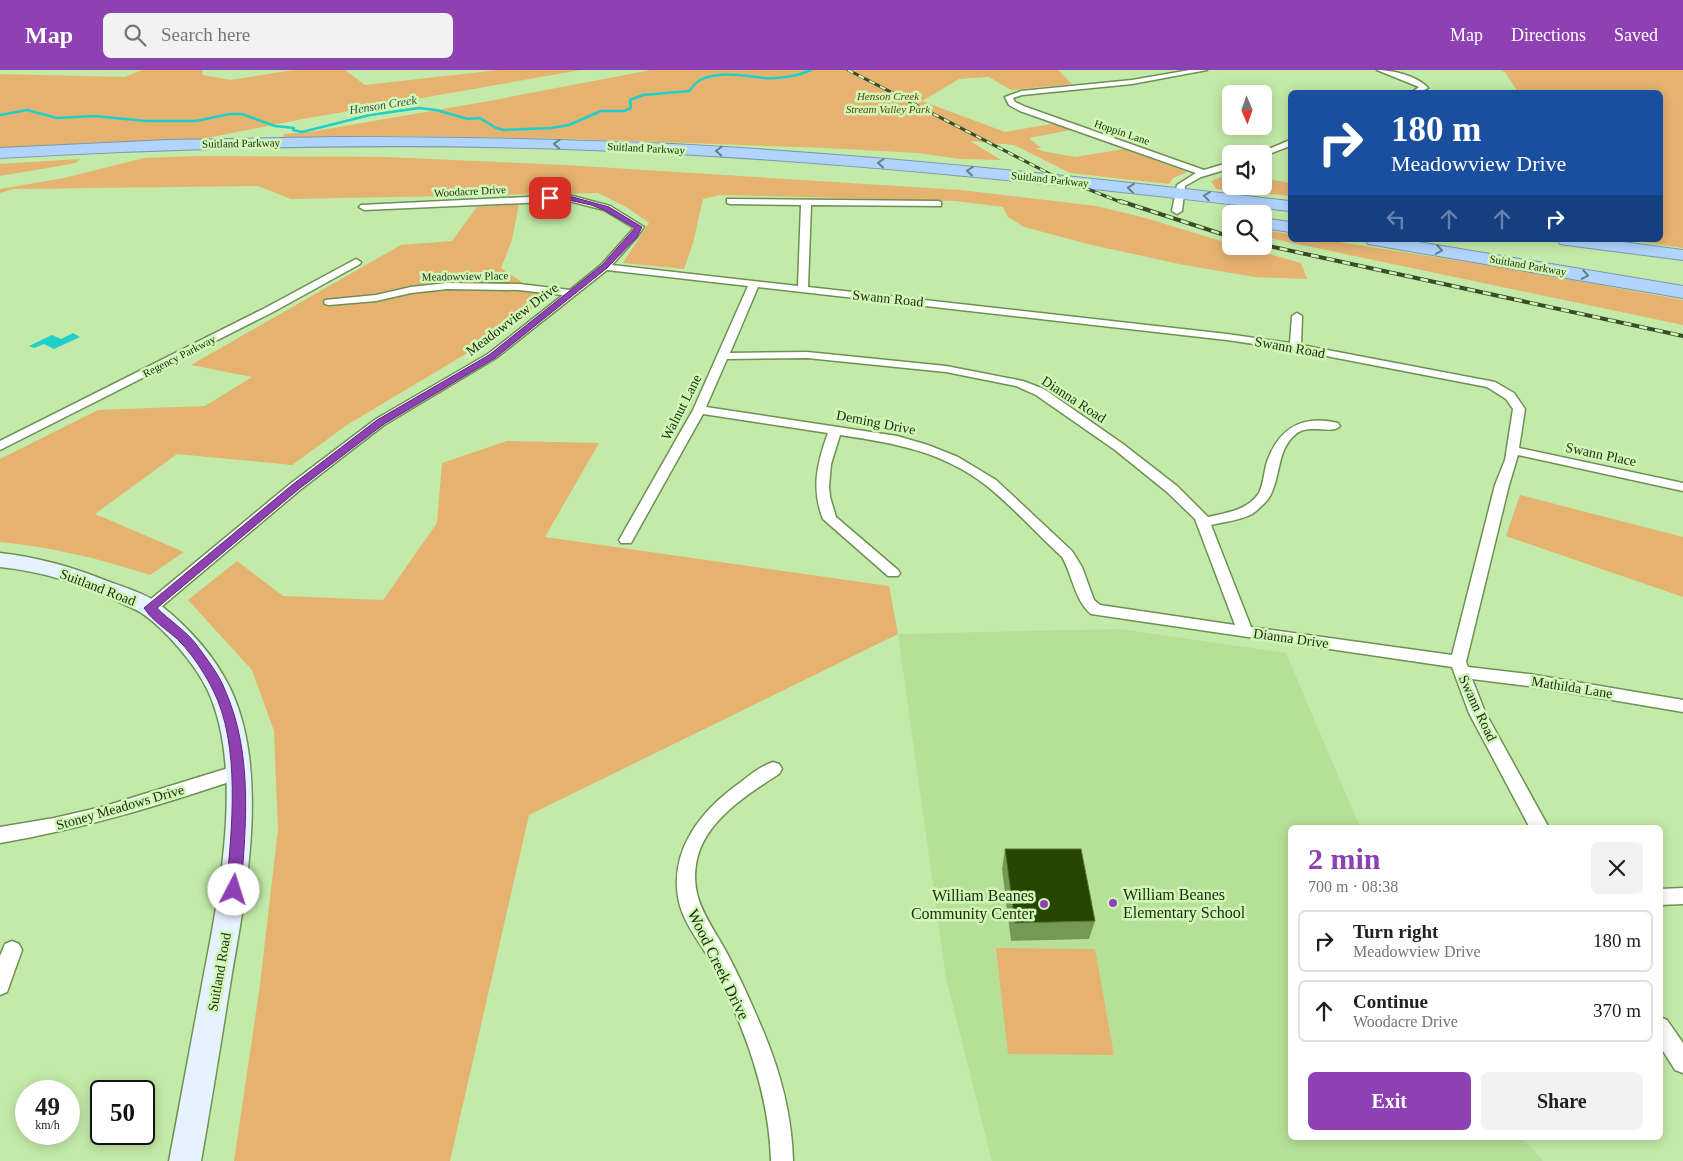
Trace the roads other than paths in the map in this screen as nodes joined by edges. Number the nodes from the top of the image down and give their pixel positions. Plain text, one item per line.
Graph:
1 (1203, 70) edge
2 (1381, 70) edge
3 (1420, 90) edge
4 (1288, 144) edge
5 (1272, 150) edge
6 (0, 153) edge
7 (0, 158) edge
8 (633, 162) dead end
9 (1222, 167) edge
10 (1204, 173) junction
11 (876, 178) dead end
12 (1180, 193) junction
13 (730, 201) dead end
14 (806, 202) junction
15 (938, 204) dead end
16 (1129, 204) dead end
17 (1288, 206) edge
18 (364, 207) dead end
19 (1169, 210) joint
20 (1196, 213) dead end
21 (1272, 224) edge
22 (1288, 227) edge
23 (1386, 242) edge
24 (1582, 242) edge
25 (1683, 255) edge
26 (356, 262) dead end
27 (605, 267) junction
28 (754, 284) junction
29 (803, 289) junction
30 (1683, 292) edge
31 (571, 293) junction
32 (329, 302) dead end
33 (1297, 316) dead end
34 (1294, 347) junction
35 (722, 356) junction
36 (699, 410) junction
37 (1334, 426) dead end
38 (835, 431) junction
39 (0, 446) edge
40 (1512, 450) junction
41 (1683, 487) edge
42 (1204, 524) junction
43 (626, 540) dead end
44 (0, 560) edge
45 (893, 573) dead end
46 (150, 608) junction
47 (1124, 615) joint
48 (1245, 631) junction
49 (1459, 667) junction
50 (1683, 706) edge
51 (773, 769) dead end
52 (238, 772) junction
53 (1538, 825) edge
54 (0, 835) edge
55 (1683, 896) edge
56 (1663, 897) edge
57 (12, 950) dead end
58 (0, 985) edge
59 (1663, 1032) edge
60 (1683, 1062) edge
61 (185, 1161) edge
62 (782, 1161) edge

1 - 10 street, Hoppin Lane
2 - 3 street
4 - 5 street
12 -> 6 highway, Suitland Parkway
7 - 8 highway, Suitland Parkway
9 - 10 street
10 - 12 street
11 - 16 highway, Suitland Parkway
17 -> 12 highway, Suitland Parkway
12 - 19 street
13 - 14 street
14 - 15 street
14 - 29 street
18 - 27 street, Woodacre Drive
19 - 20 highway
21 - 22 highway
23 -> 30 highway, Suitland Parkway
24 - 25 highway
26 - 39 street, Regency Parkway
27 - 28 street, Swann Road
27 - 31 street, Meadowview Drive
28 - 29 street, Swann Road
28 - 35 street, Walnut Lane
29 - 34 street, Swann Road
31 - 32 street, Meadowview Place
31 - 46 street, Meadowview Drive
33 - 34 street
34 - 40 street, Swann Road
35 - 36 street, Walnut Lane
35 - 42 street, Dianna Road
36 - 38 street, Deming Drive
36 - 43 street, Walnut Lane
37 - 42 street
38 - 45 street
38 - 47 street, Deming Drive
40 - 41 street, Swann Place
40 - 49 street, Swann Road
42 - 48 street, Dianna Road
44 - 46 main road, Suitland Road
46 - 52 main road, Suitland Road
47 - 48 street, Dianna Drive
48 - 49 street, Dianna Drive
49 - 50 street, Mathilda Lane
49 - 53 street, Swann Road
51 - 62 street, Wood Creek Drive
52 - 54 street, Stoney Meadows Drive
52 - 61 main road, Suitland Road
55 - 56 street
57 - 58 street
59 - 60 street

